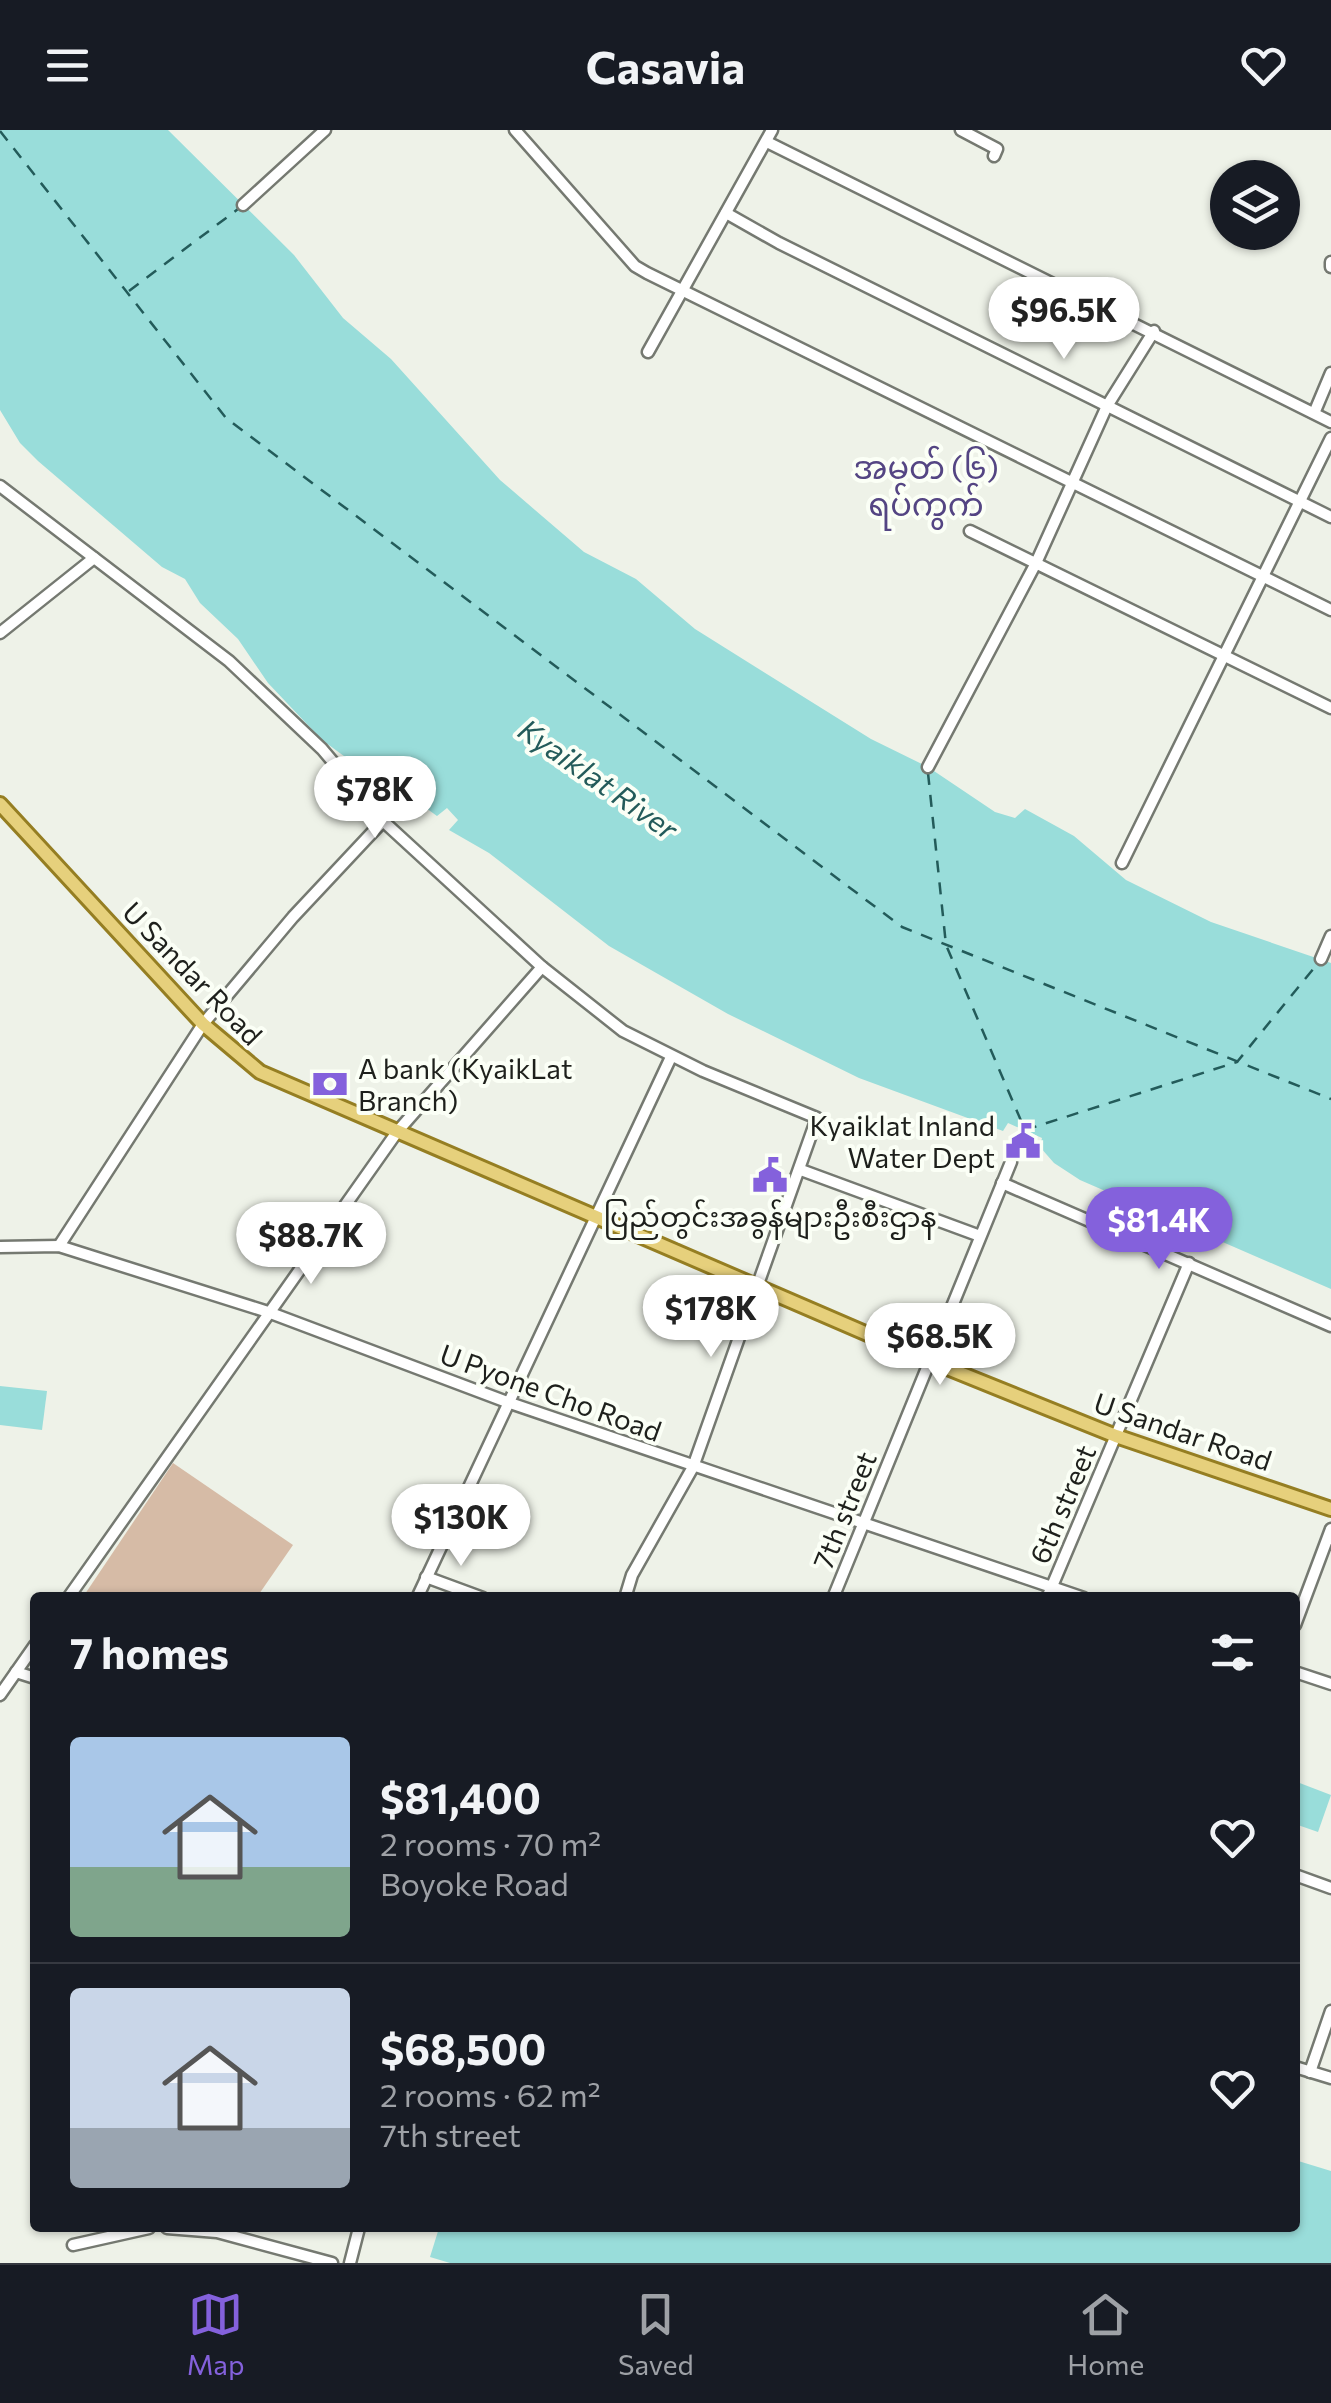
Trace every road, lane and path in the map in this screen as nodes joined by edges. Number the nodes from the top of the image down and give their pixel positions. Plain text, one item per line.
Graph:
1 (325, 130) edge
2 (533, 130) edge
3 (772, 130) edge
4 (961, 130) edge
5 (519, 134) edge
6 (767, 142) junction
7 (994, 156) dead end
8 (243, 205) dead end
9 (726, 213) junction
10 (684, 294) junction
11 (1154, 331) junction
12 (648, 352) dead end
13 (1331, 373) edge
14 (1107, 406) junction
15 (1315, 411) junction
16 (1331, 422) edge
17 (1331, 438) edge
18 (0, 486) edge
19 (1070, 486) junction
20 (1299, 501) junction
21 (1331, 517) edge
22 (970, 531) dead end
23 (94, 558) junction
24 (1036, 563) junction
25 (1262, 578) junction
26 (1331, 610) edge
27 (0, 633) edge
28 (1225, 654) junction
29 (1331, 708) edge
30 (928, 767) dead end
31 (0, 804) edge
32 (383, 821) junction
33 (1122, 863) dead end
34 (1331, 936) edge
35 (1321, 959) dead end
36 (542, 966) junction
37 (204, 1024) junction
38 (671, 1056) junction
39 (398, 1132) junction
40 (1010, 1162) dead end
41 (801, 1170) junction
42 (1002, 1182) junction
43 (596, 1218) junction
44 (980, 1236) junction
45 (58, 1246) junction
46 (0, 1247) edge
47 (1189, 1263) junction
48 (758, 1288) junction
49 (268, 1312) junction
50 (1331, 1326) edge
51 (930, 1361) junction
52 (507, 1402) junction
53 (1116, 1436) junction
54 (693, 1466) junction
55 (1331, 1508) edge
56 (864, 1523) junction
57 (1331, 1529) edge
58 (426, 1578) junction
59 (72, 1592) edge
60 (420, 1592) edge
61 (466, 1592) edge
62 (627, 1592) edge
63 (835, 1592) edge
64 (1049, 1592) edge
65 (1300, 1612) edge
66 (30, 1652) edge
67 (16, 1672) junction
68 (1300, 1674) edge
69 (30, 1676) edge
70 (1331, 1684) edge
71 (0, 1695) edge
72 (1300, 1878) edge
73 (1331, 1888) edge
74 (1331, 2011) edge
75 (1300, 2069) edge
76 (1310, 2072) junction
77 (1331, 2078) edge
78 (130, 2232) edge
79 (217, 2232) edge
80 (358, 2232) edge
81 (72, 2244) dead end
82 (332, 2263) edge
83 (350, 2263) edge

1 - 8 street
2 - 5 street
3 - 6 street
4 - 7 street
5 - 10 street
6 - 9 street
6 - 11 street
9 - 10 street
9 - 14 street
10 - 12 street
10 - 19 street
11 - 14 street
11 - 15 street
13 - 15 street
14 - 19 street
14 - 20 street
15 - 16 street
17 - 20 street
18 - 23 street
19 - 24 street
19 - 25 street
20 - 21 street
20 - 25 street
22 - 24 street
23 - 27 street
23 - 32 street
24 - 28 street
24 - 30 street
25 - 26 street
25 - 28 street
28 - 29 street
28 - 33 street
31 - 37 main road, U Sandar Road
32 - 36 street
32 - 37 street
34 - 35 street
36 - 38 street
36 - 39 street
37 - 39 main road, U Sandar Road
37 - 45 street
38 - 41 street
38 - 43 street
39 - 43 main road, U Sandar Road
39 - 49 street
40 - 42 street, 7th street
41 - 44 street
41 - 48 street
42 - 44 street, 7th street
42 - 47 street
43 - 48 main road, U Sandar Road
43 - 52 street
44 - 51 street, 7th street
45 - 46 street, U Pyone Cho Road
45 - 49 street, U Pyone Cho Road
47 - 50 street
47 - 53 street, 6th street
48 - 51 main road, U Sandar Road
48 - 54 street
49 - 52 street, U Pyone Cho Road
49 - 59 street
51 - 53 main road, U Sandar Road
51 - 56 street, 7th street
52 - 54 street, U Pyone Cho Road
52 - 58 street
53 - 55 main road, U Sandar Road
53 - 64 street, 6th street
54 - 56 street, U Pyone Cho Road
54 - 62 street
56 - 63 street, 7th street
56 - 64 street, U Pyone Cho Road
57 - 65 street
58 - 60 street
58 - 61 street
66 - 67 street
67 - 69 street
67 - 71 street
68 - 70 street
72 - 73 street
74 - 76 street
75 - 76 street
76 - 77 street
78 - 81 street
79 - 82 street
80 - 83 street

